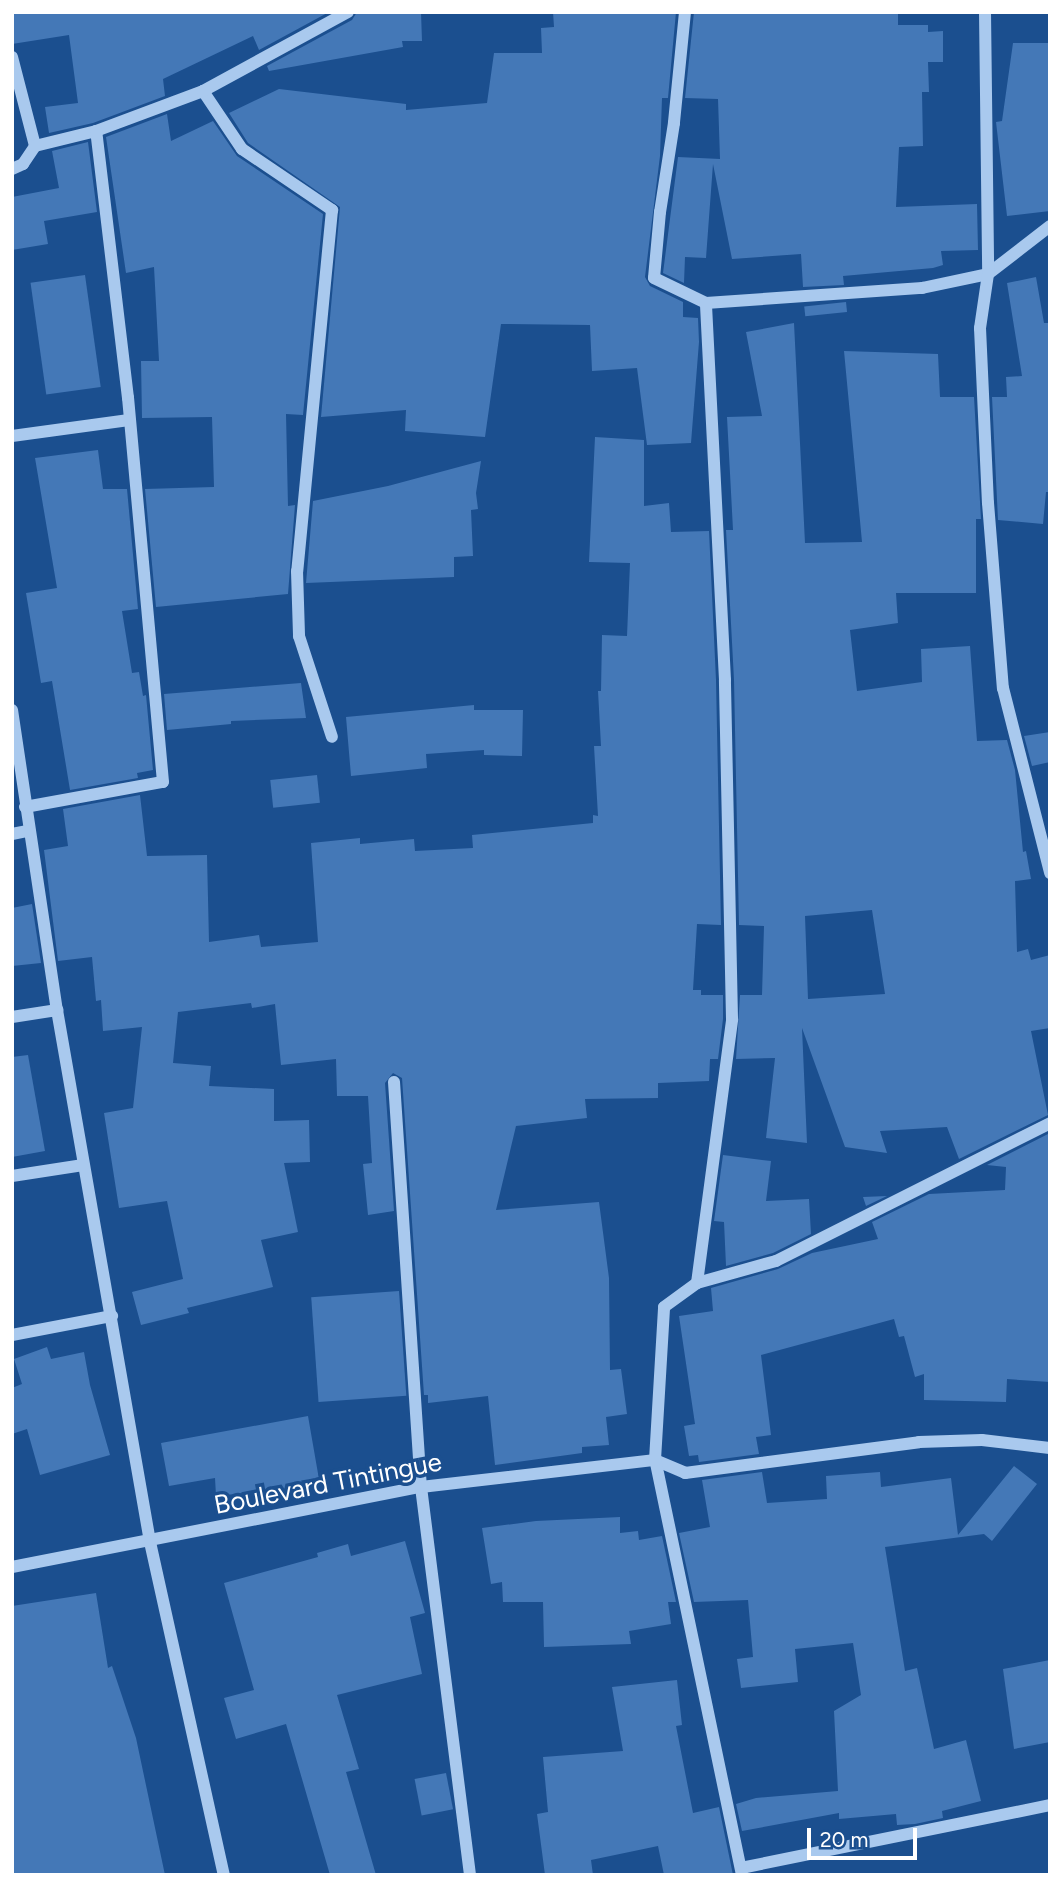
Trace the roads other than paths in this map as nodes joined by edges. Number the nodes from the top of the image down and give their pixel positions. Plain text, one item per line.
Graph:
1 (348, 12) edge
2 (685, 12) edge
3 (985, 12) edge
4 (12, 57) edge
5 (204, 91) junction
6 (96, 131) junction
7 (35, 146) junction
8 (12, 169) edge
9 (1050, 226) edge
10 (988, 275) junction
11 (706, 303) junction
12 (129, 420) junction
13 (12, 436) edge
14 (12, 710) edge
15 (332, 737) dead end
16 (25, 807) junction
17 (28, 831) junction
18 (12, 834) edge
19 (1050, 873) edge
20 (57, 1010) junction
21 (12, 1017) edge
22 (394, 1082) dead end
23 (1050, 1123) edge
24 (83, 1165) junction
25 (12, 1177) edge
26 (697, 1283) junction
27 (112, 1316) junction
28 (12, 1335) edge
29 (1050, 1448) edge
30 (655, 1460) junction
31 (421, 1487) junction
32 (150, 1542) junction
33 (12, 1567) edge
34 (1050, 1805) edge
35 (741, 1871) edge
36 (224, 1875) edge
37 (470, 1875) edge

1 - 5 street
2 - 11 street
3 - 10 street
4 - 7 street
5 - 6 street
5 - 15 street
6 - 7 street
6 - 12 street
7 - 8 street
9 - 10 street
10 - 11 street
10 - 19 street
11 - 26 street
12 - 13 street
12 - 16 street
14 - 16 street
16 - 17 street
17 - 18 street
17 - 20 street
20 - 21 street
20 - 24 street
22 - 31 street
23 - 26 street
24 - 25 street
24 - 27 street
26 - 30 street
27 - 28 street
27 - 32 street
29 - 30 street
30 - 31 street, Boulevard Tintingue
30 - 35 street
31 - 32 street, Boulevard Tintingue
31 - 37 street
32 - 33 street, Boulevard Tintingue
32 - 36 street
34 - 35 street

